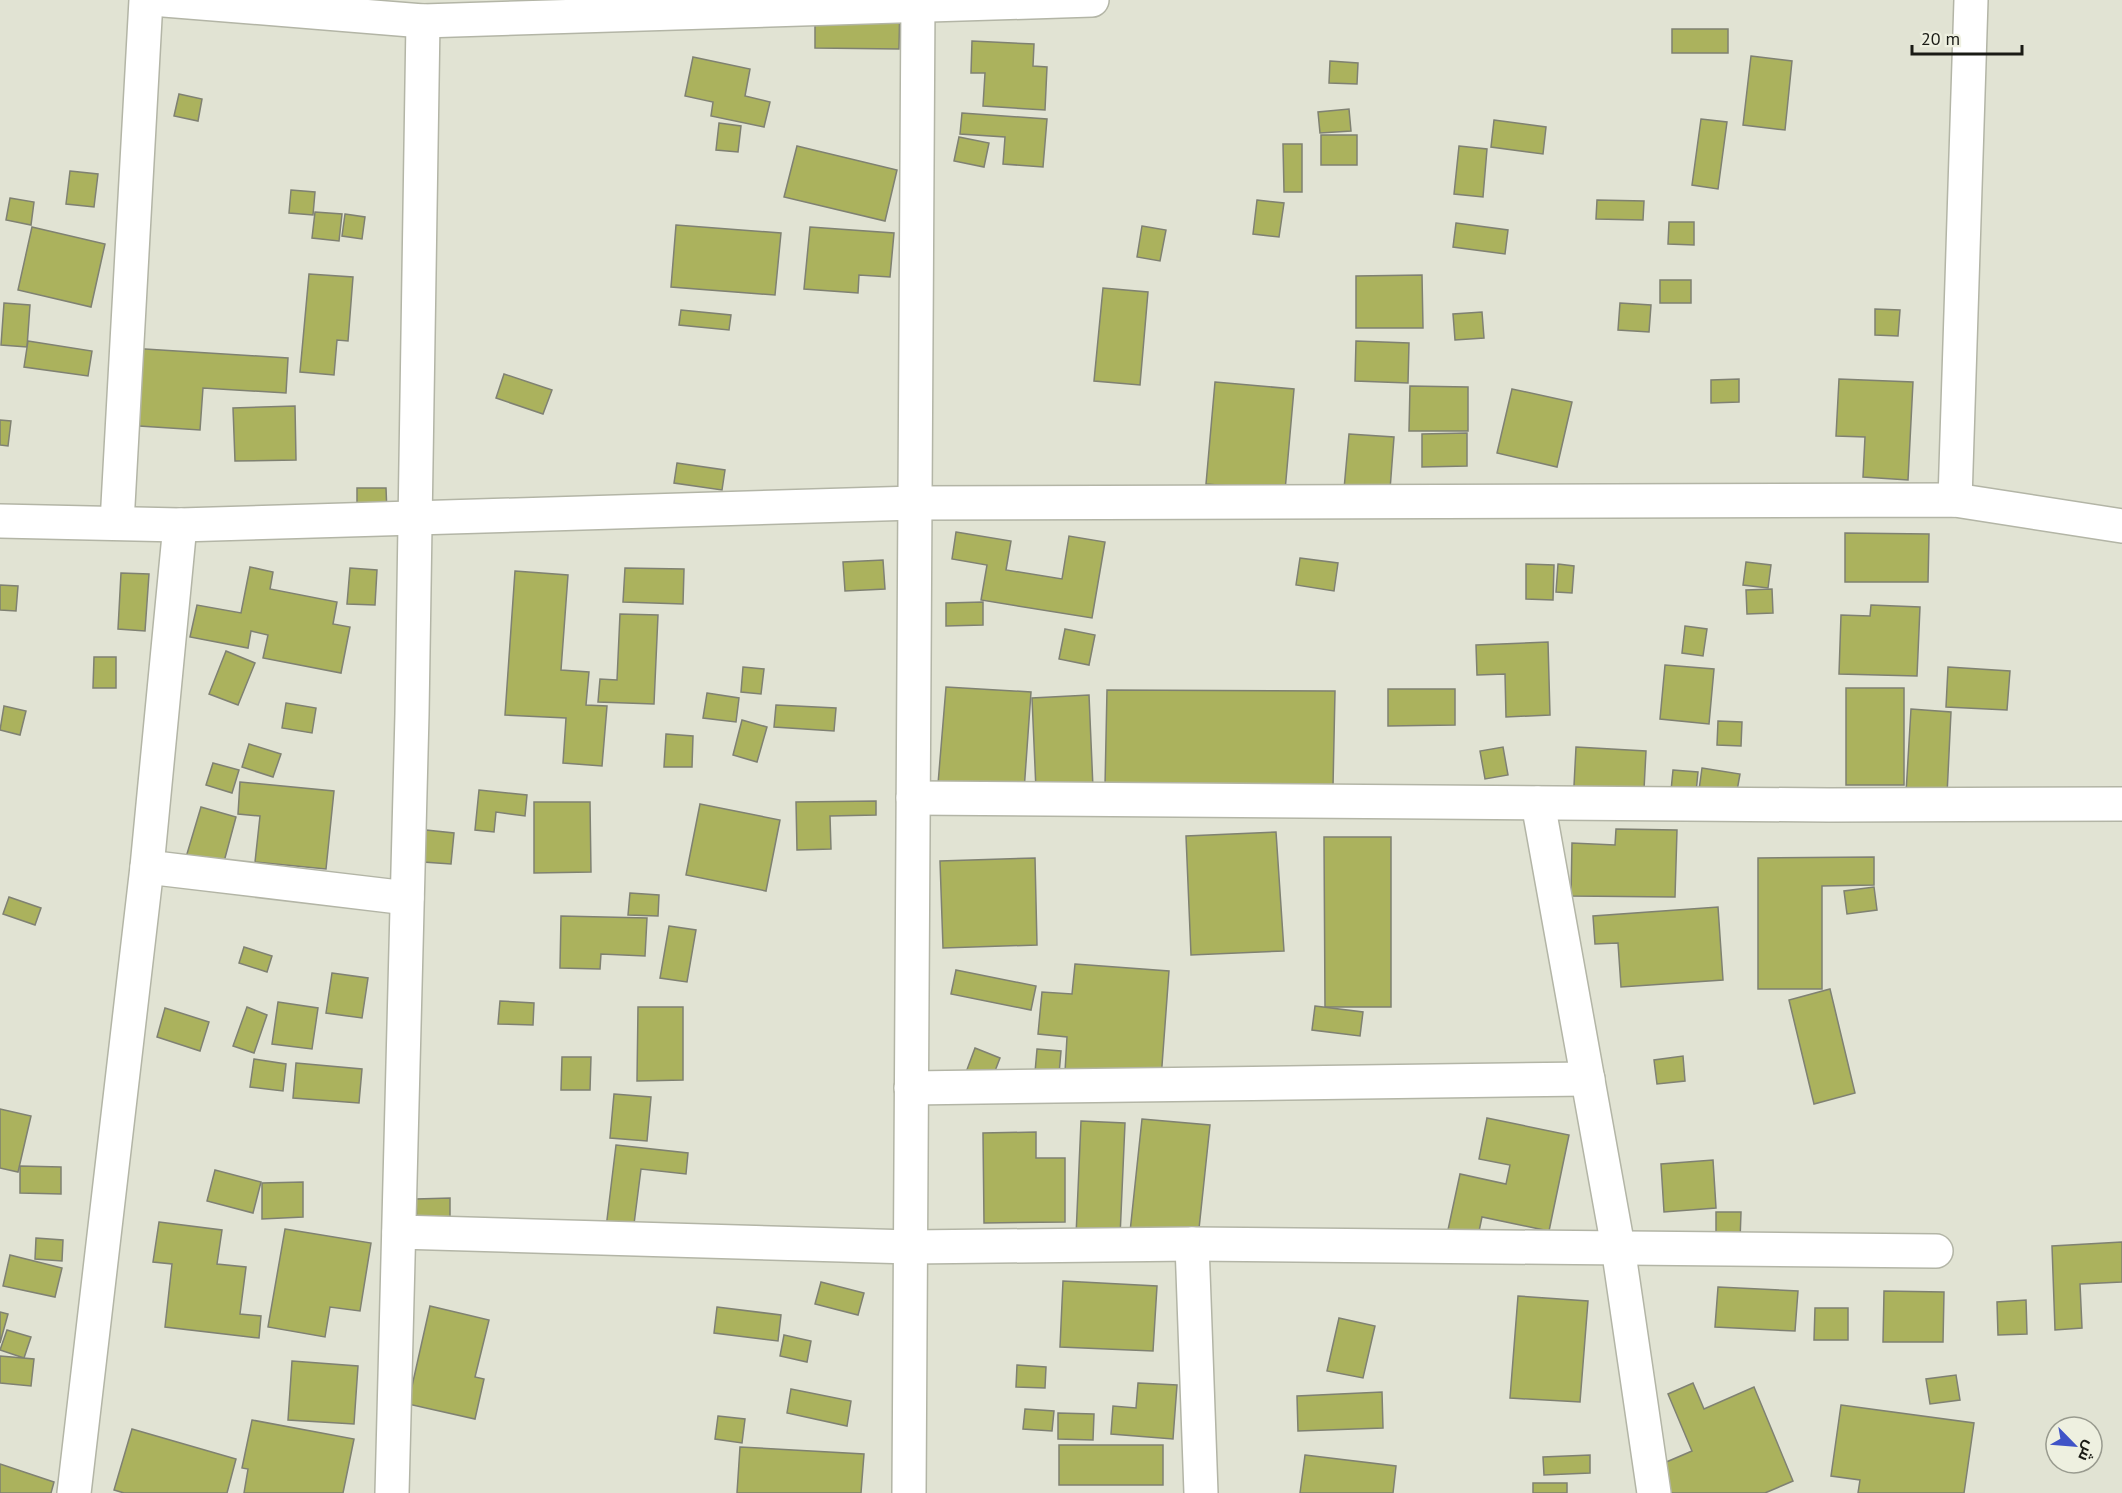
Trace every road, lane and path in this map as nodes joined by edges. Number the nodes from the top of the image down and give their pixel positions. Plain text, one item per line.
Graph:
1 (146, 0) edge
2 (165, 0) edge
3 (1092, 0) edge
4 (1971, 0) edge
5 (917, 2) edge
6 (386, 9) edge
7 (423, 21) junction
8 (1955, 500) junction
9 (915, 503) junction
10 (414, 517) junction
11 (0, 521) edge
12 (117, 524) junction
13 (180, 525) junction
14 (2122, 526) edge
15 (913, 798) junction
16 (1538, 803) junction
17 (2122, 804) edge
18 (147, 867) junction
19 (407, 898) junction
20 (1588, 1079) junction
21 (911, 1088) junction
22 (399, 1233) junction
23 (1192, 1244) junction
24 (910, 1247) junction
25 (1618, 1247) junction
26 (1936, 1251) dead end
27 (74, 1493) edge
28 (392, 1493) edge
29 (909, 1493) edge
30 (1201, 1493) edge
31 (1654, 1493) edge

1 - 12 street
2 - 6 street
3 - 5 street
4 - 8 street
5 - 7 street
5 - 9 street
6 - 7 street
7 - 10 street
8 - 9 street
8 - 14 street
9 - 10 street
9 - 15 street
10 - 13 street
10 - 19 street
11 - 12 street
12 - 13 street
13 - 18 street
15 - 16 street
15 - 21 street
16 - 17 street
16 - 20 street
18 - 19 street
18 - 27 street
19 - 22 street
20 - 21 street
20 - 25 street
21 - 24 street
22 - 24 street
22 - 28 street
23 - 24 street
23 - 25 street
23 - 30 street
24 - 29 street
25 - 26 street
25 - 31 street

